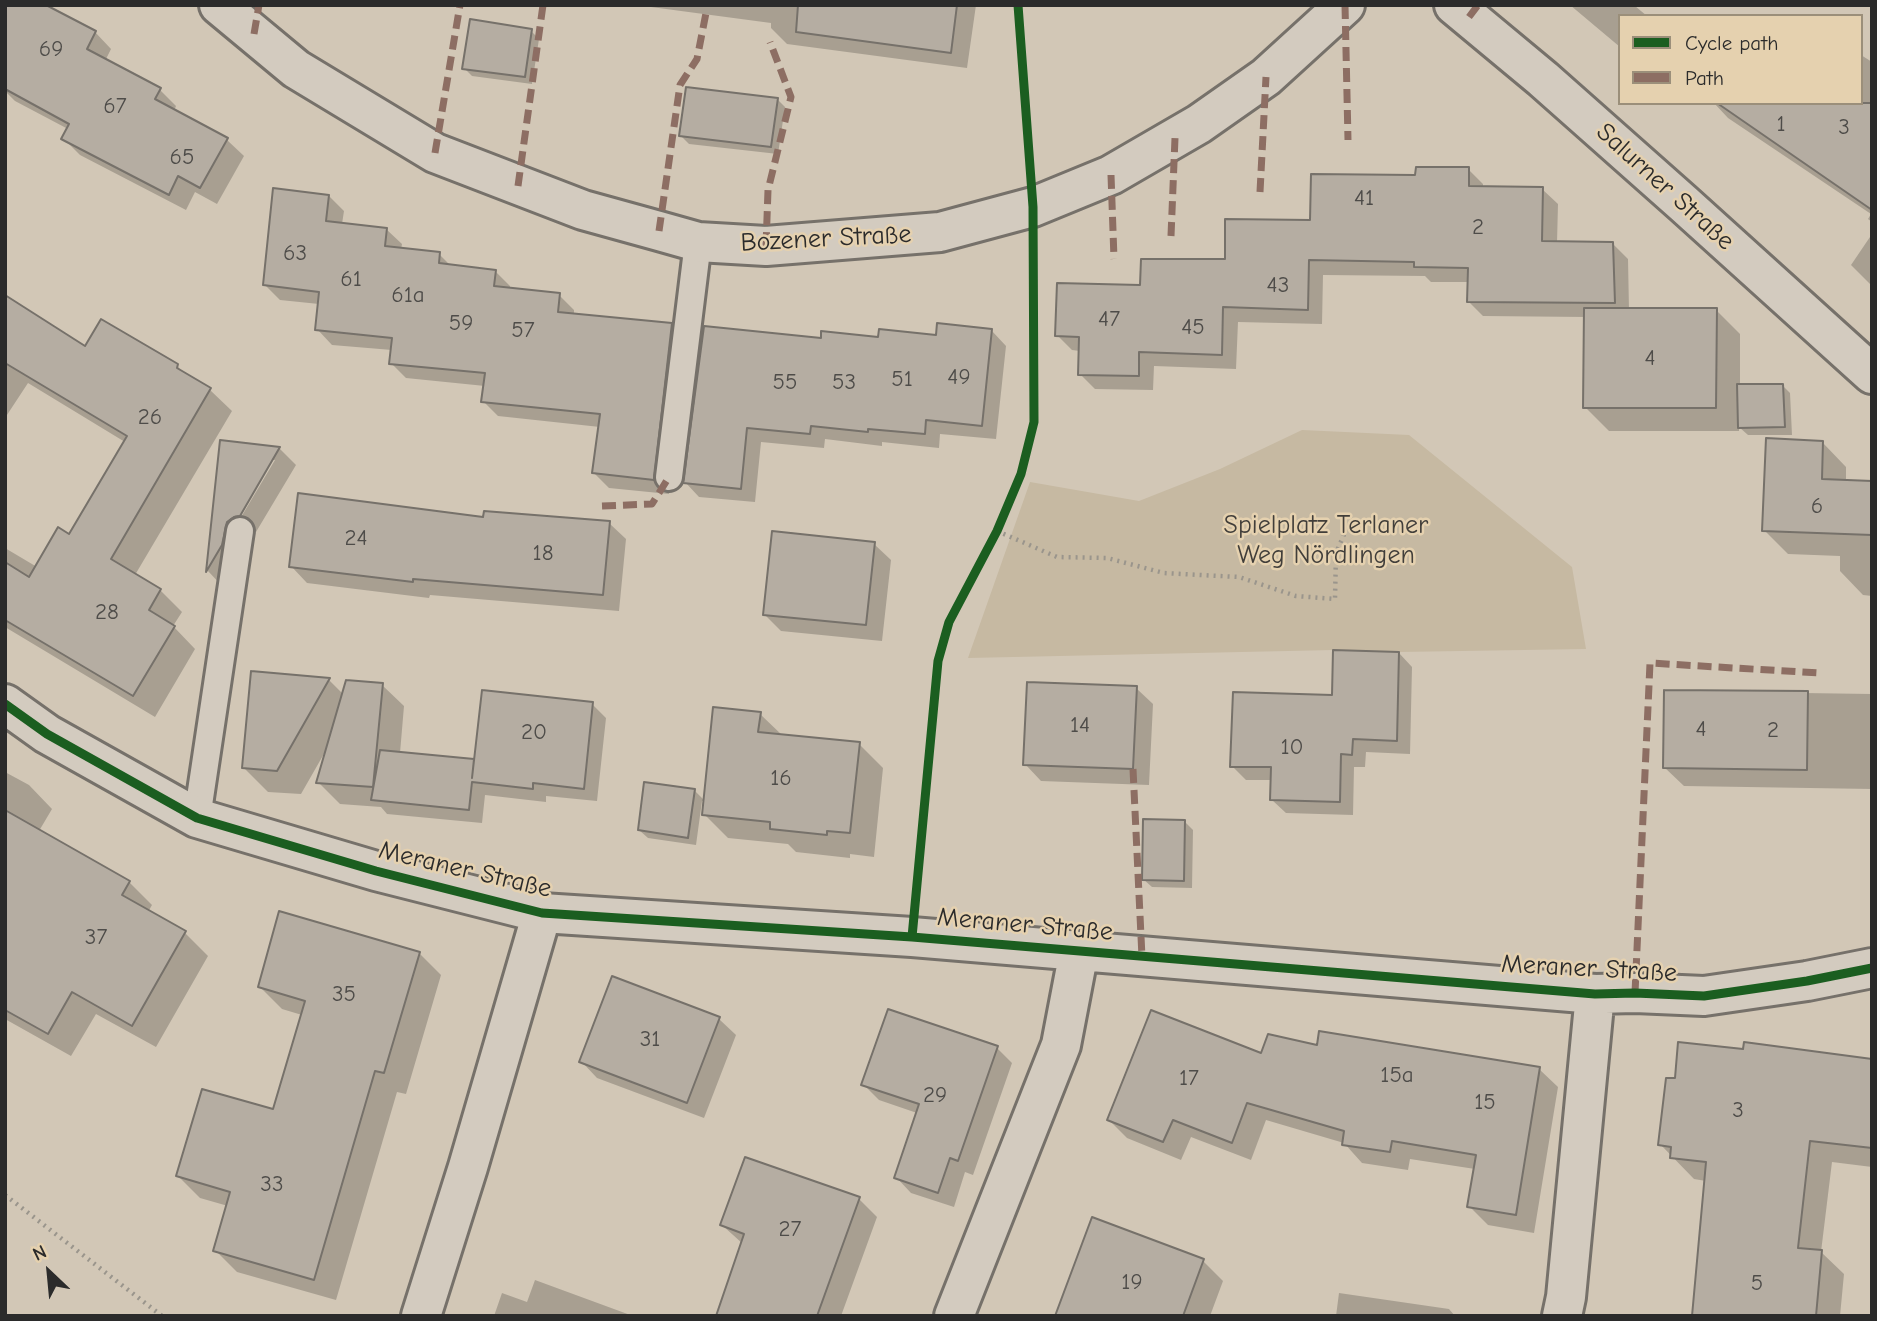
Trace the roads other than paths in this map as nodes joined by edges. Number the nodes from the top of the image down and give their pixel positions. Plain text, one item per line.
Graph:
1 (219, 5) edge
2 (1345, 5) edge
3 (1454, 5) edge
4 (698, 242) junction
5 (1872, 374) edge
6 (669, 477) dead end
7 (240, 531) dead end
8 (5, 704) edge
9 (197, 818) junction
10 (542, 913) junction
11 (1079, 951) junction
12 (1872, 968) edge
13 (1595, 994) junction
14 (421, 1316) edge
15 (954, 1316) edge
16 (1562, 1316) edge

1 - 4 street, Bozener Straße
2 - 4 street, Bozener Straße
3 - 5 street, Salurner Straße
4 - 6 lane
7 - 9 lane
8 - 9 street, Meraner Straße
9 - 10 street, Meraner Straße
10 - 11 street, Meraner Straße
10 - 14 street, Meraner Straße
11 - 13 street, Meraner Straße
11 - 15 street, Meraner Straße
12 - 13 street, Meraner Straße
13 - 16 street, Meraner Straße

